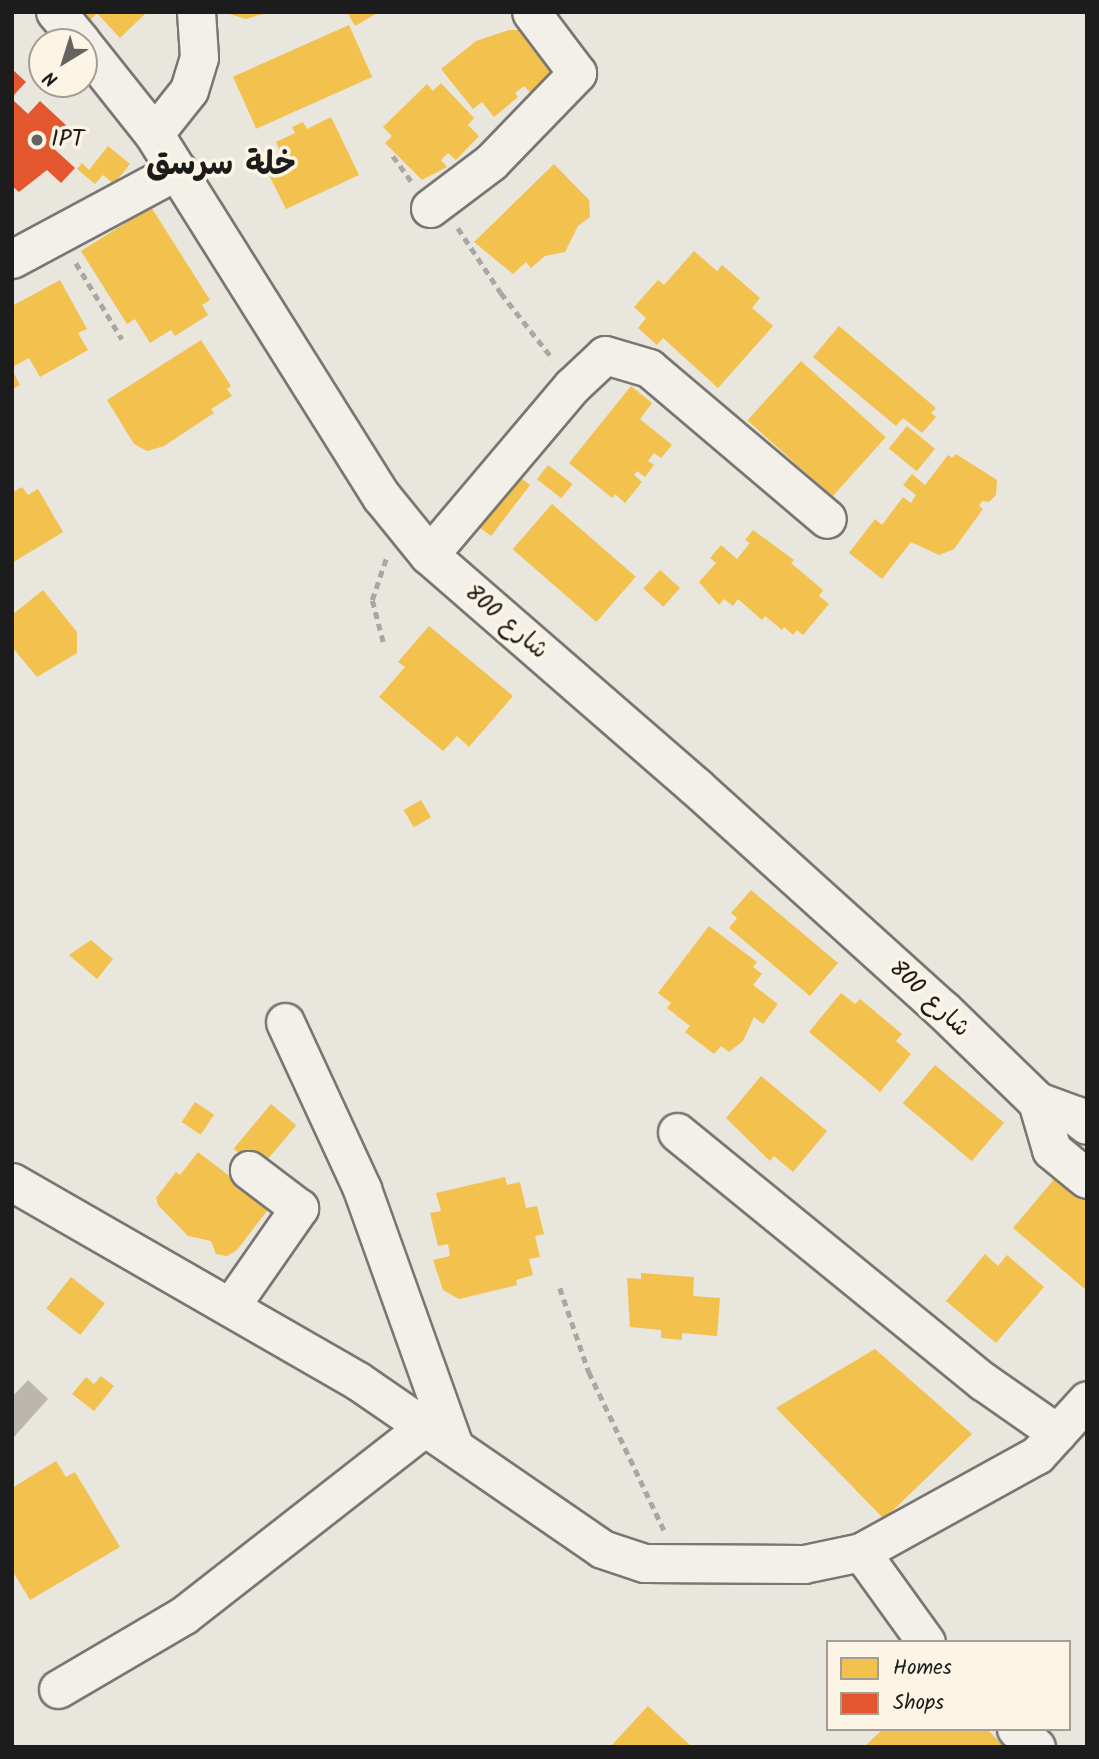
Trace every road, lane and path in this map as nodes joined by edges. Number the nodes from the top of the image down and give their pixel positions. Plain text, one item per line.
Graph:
1 (56, 12) edge
2 (196, 12) edge
3 (531, 12) edge
4 (69, 28) edge
5 (98, 64) edge
6 (154, 134) junction
7 (393, 156) dead end
8 (178, 170) junction
9 (430, 208) junction
10 (58, 232) junction
11 (12, 259) edge
12 (122, 339) dead end
13 (572, 386) junction
14 (827, 519) dead end
15 (418, 543) junction
16 (383, 642) dead end
17 (285, 1022) dead end
18 (1038, 1102) junction
19 (1087, 1125) edge
20 (677, 1132) dead end
21 (249, 1170) dead end
22 (1087, 1180) edge
23 (12, 1182) edge
24 (560, 1287) dead end
25 (230, 1307) junction
26 (1087, 1400) edge
27 (1057, 1433) junction
28 (440, 1436) junction
29 (861, 1552) junction
30 (678, 1563) junction
31 (925, 1640) edge
32 (58, 1689) dead end
33 (1018, 1731) edge
34 (1036, 1747) edge

1 - 4 main road
2 - 6 street
3 - 9 street
5 - 6 main road, شارع 800
6 - 8 main road, شارع 800
7 - 9 path
8 - 10 street
8 - 15 main road, شارع 800
9 - 13 path
10 - 11 street
10 - 12 path
13 - 14 street
13 - 15 street
15 - 16 path
15 - 18 main road, شارع 800
17 - 28 street
18 - 19 main road, شارع 800
18 - 22 main road, شارع 800
20 - 27 street
21 - 25 street
23 - 25 street
24 - 30 path
25 - 28 street
26 - 27 street
27 - 29 street
28 - 30 street
28 - 32 street
29 - 30 street
29 - 31 street
33 - 34 street

